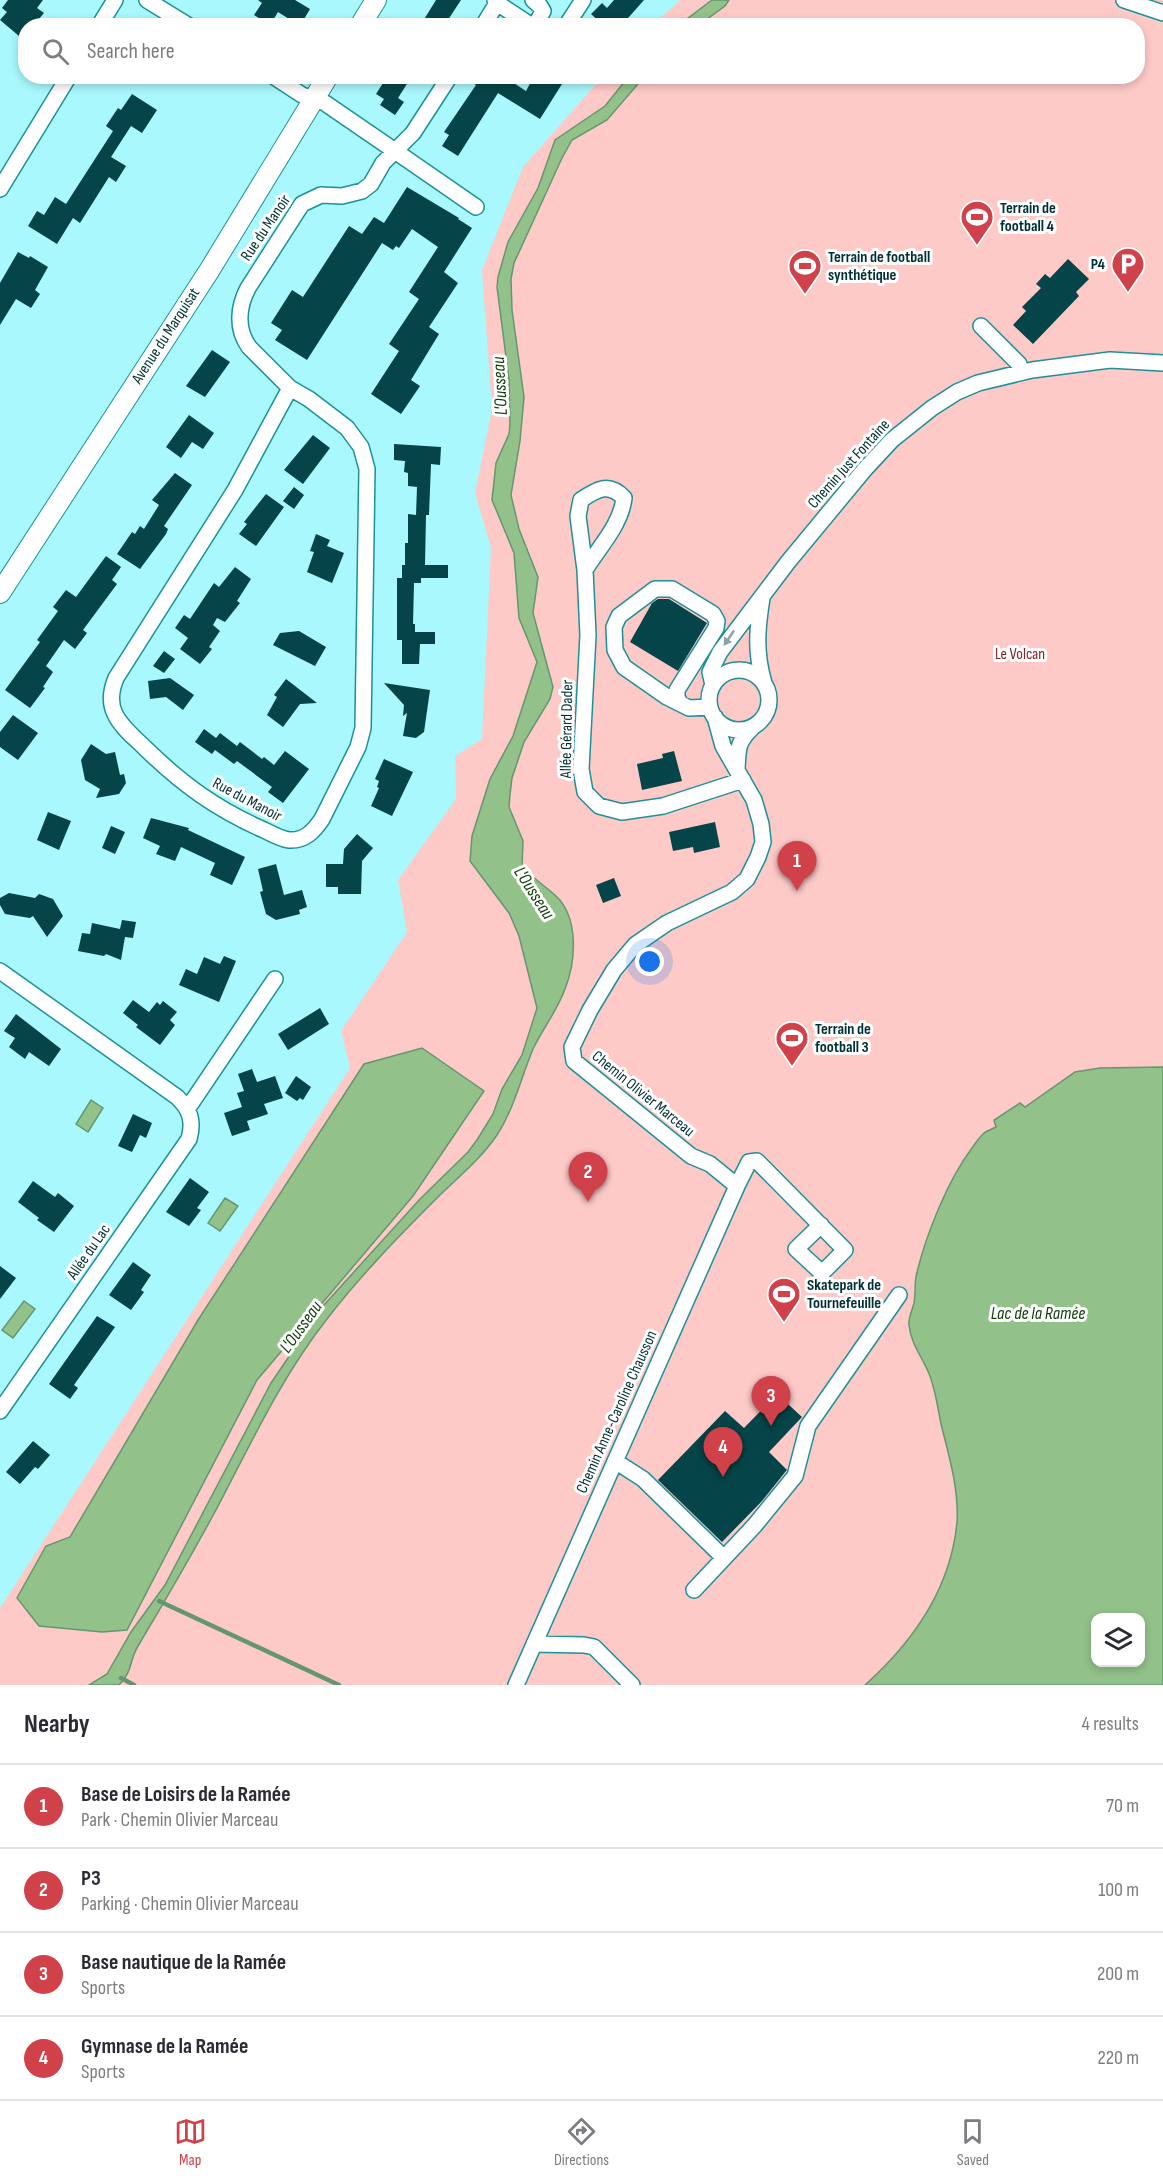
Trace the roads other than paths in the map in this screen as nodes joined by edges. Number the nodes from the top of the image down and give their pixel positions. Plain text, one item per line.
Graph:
1 (115, 0) edge
2 (147, 0) edge
3 (376, 0) edge
4 (533, 0) edge
5 (583, 0) edge
6 (1124, 0) edge
7 (496, 2) edge
8 (1163, 13) edge
9 (104, 18) edge
10 (176, 18) edge
11 (365, 18) edge
12 (487, 18) edge
13 (521, 18) edge
14 (538, 18) edge
15 (571, 18) edge
16 (64, 84) edge
17 (287, 84) edge
18 (323, 84) edge
19 (445, 84) edge
20 (314, 100) junction
21 (395, 151) junction
22 (0, 189) edge
23 (476, 207) dead end
24 (981, 326) dead end
25 (1163, 363) edge
26 (1020, 372) junction
27 (290, 388) junction
28 (585, 570) junction
29 (0, 593) edge
30 (762, 598) junction
31 (764, 683) junction
32 (713, 685) junction
33 (680, 704) junction
34 (712, 712) junction
35 (753, 727) junction
36 (740, 775) junction
37 (0, 971) edge
38 (275, 979) dead end
39 (188, 1108) junction
40 (737, 1185) junction
41 (821, 1225) dead end
42 (899, 1295) dead end
43 (0, 1411) edge
44 (615, 1461) junction
45 (724, 1558) junction
46 (694, 1590) dead end
47 (534, 1644) junction
48 (516, 1685) edge
49 (632, 1685) edge

1 - 9 street
2 - 10 street
3 - 11 main road
4 - 14 street
5 - 15 street
6 - 8 street
7 - 12 street
7 - 13 street
16 - 22 street
17 - 20 street
18 - 20 main road, Avenue du Marquisat
19 - 21 street, Rue du Manoir
20 - 21 street
20 - 29 main road, Avenue du Marquisat
21 - 23 street
21 - 27 street, Rue du Manoir
24 - 26 street
25 - 26 street, Chemin Just Fontaine
26 - 30 street, Chemin Just Fontaine
27 - 27 street, Rue du Manoir
28 - 28 street, Allée Gérard Dader
28 - 36 street, Allée Gérard Dader
30 - 31 street, Chemin Just Fontaine
30 -> 32 street, Chemin Just Fontaine
31 - 32 street
31 - 35 street
32 - 34 street
33 - 33 street
33 - 34 street
34 - 35 street
34 - 36 street, Chemin Olivier Marceau
35 - 36 street
36 - 40 street, Chemin Olivier Marceau
37 - 39 street
38 - 39 street
39 - 43 street, Allée du Lac
40 - 41 street, Chemin Anne-Caroline Chausson
40 - 44 street, Chemin Anne-Caroline Chausson
42 - 45 street
44 - 45 street
44 - 47 street, Chemin Anne-Caroline Chausson
45 - 46 street
47 - 48 street, Chemin Anne-Caroline Chausson
47 - 49 street

